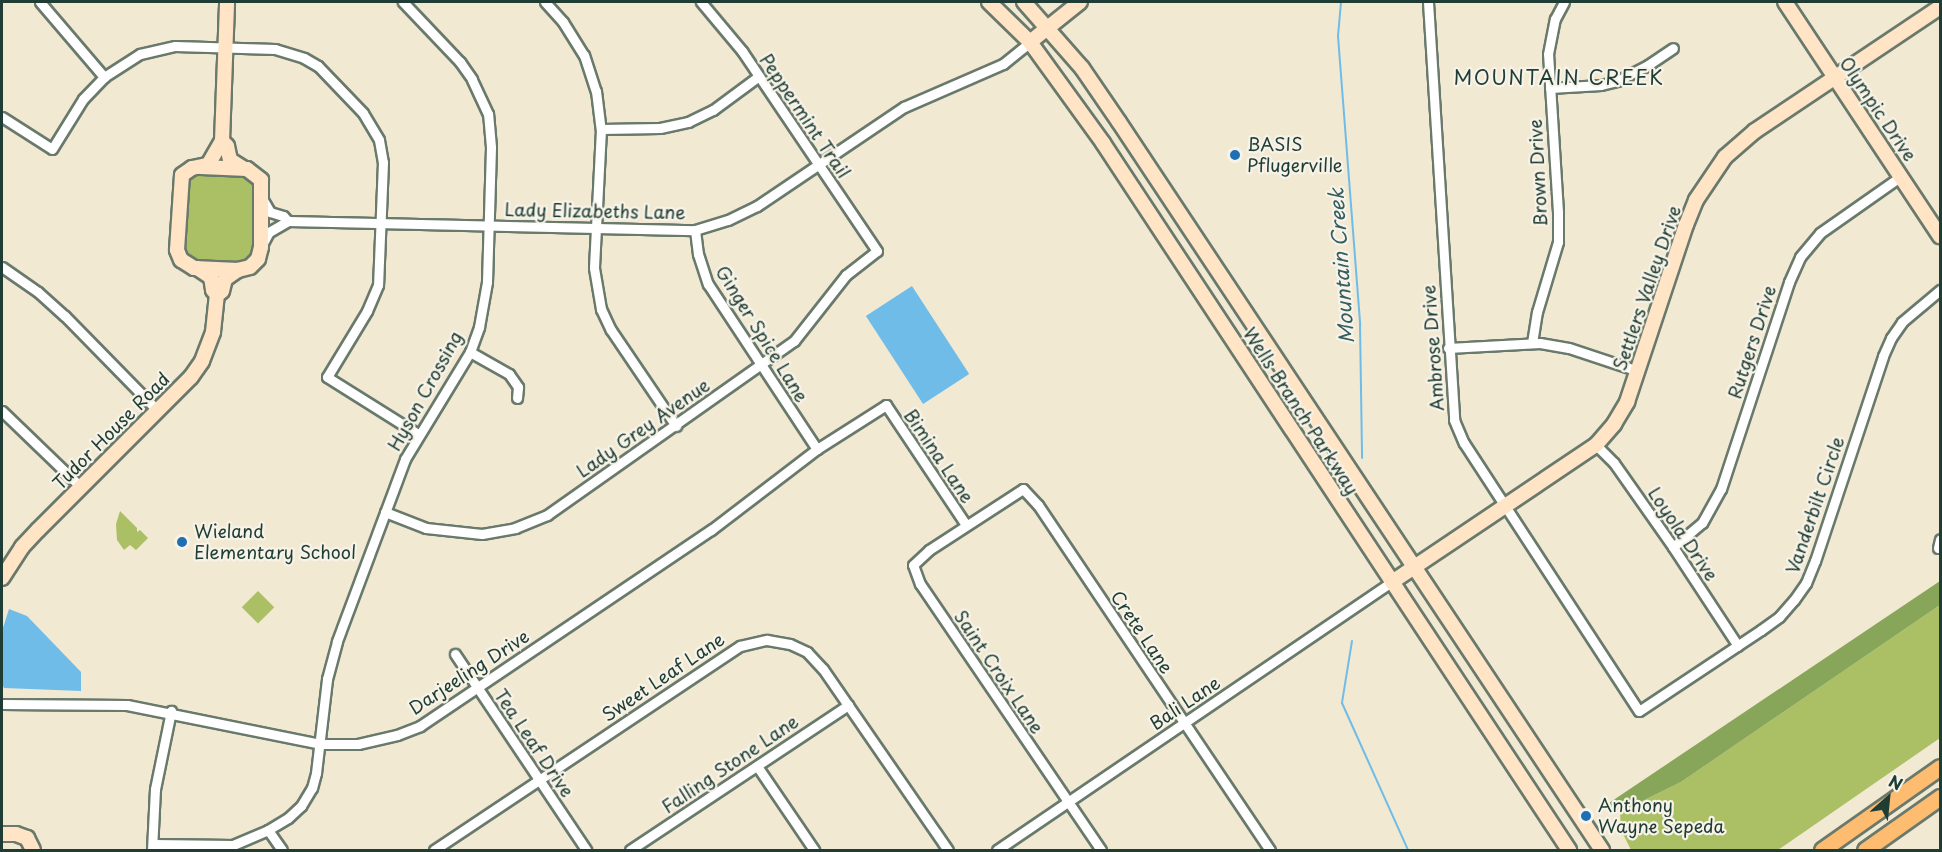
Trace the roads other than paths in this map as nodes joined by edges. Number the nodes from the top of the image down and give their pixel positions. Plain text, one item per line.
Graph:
1 (40, 2) edge
2 (227, 2) edge
3 (403, 2) edge
4 (544, 2) edge
5 (701, 2) edge
6 (989, 2) edge
7 (1024, 2) edge
8 (1080, 2) edge
9 (1428, 2) edge
10 (1563, 2) edge
11 (1785, 2) edge
12 (1940, 4) edge
13 (1048, 28) junction
14 (1030, 42) junction
15 (225, 47) junction
16 (1673, 48) dead end
17 (759, 76) junction
18 (104, 77) junction
19 (1836, 78) junction
20 (1550, 88) junction
21 (2, 117) edge
22 (601, 129) junction
23 (222, 141) junction
24 (819, 166) junction
25 (201, 167) junction
26 (244, 168) junction
27 (1901, 176) junction
28 (262, 199) junction
29 (288, 221) junction
30 (382, 222) junction
31 (489, 225) junction
32 (595, 229) junction
33 (695, 230) junction
34 (1941, 236) edge
35 (261, 247) junction
36 (877, 252) joint
37 (2, 267) edge
38 (197, 268) junction
39 (238, 270) junction
40 (1941, 290) edge
41 (217, 295) junction
42 (1532, 343) junction
43 (1448, 348) junction
44 (470, 352) junction
45 (760, 363) junction
46 (1638, 371) junction
47 (518, 398) dead end
48 (885, 405) joint
49 (157, 410) junction
50 (2, 411) edge
51 (676, 426) junction
52 (418, 434) junction
53 (1596, 445) junction
54 (817, 450) junction
55 (80, 486) junction
56 (1505, 507) junction
57 (385, 512) junction
58 (966, 525) junction
59 (1673, 547) junction
60 (1414, 567) junction
61 (2, 578) edge
62 (1392, 582) junction
63 (1738, 646) junction
64 (455, 654) dead end
65 (477, 688) junction
66 (2, 704) edge
67 (848, 705) junction
68 (171, 711) junction
69 (1639, 711) joint
70 (1184, 723) junction
71 (320, 744) junction
72 (757, 766) junction
73 (1941, 767) edge
74 (539, 780) junction
75 (1941, 797) edge
76 (1068, 802) junction
77 (268, 830) junction
78 (1590, 832) junction
79 (2, 834) edge
80 (152, 847) edge
81 (439, 849) edge
82 (1568, 849) edge
83 (33, 850) edge
84 (282, 850) edge
85 (586, 850) edge
86 (630, 850) edge
87 (814, 850) edge
88 (948, 850) edge
89 (997, 850) edge
90 (1101, 850) edge
91 (1270, 850) edge
92 (1602, 850) edge
93 (1822, 850) edge
94 (1865, 850) edge

1 - 18 street
2 - 15 street
3 - 31 street, Hyson Crossing
4 - 22 street
5 - 17 street, Peppermint Trail
6 - 14 street, Wells Branch Parkway
7 - 13 street, Wells Branch Parkway
8 - 13 street
9 - 43 street, Ambrose Drive
10 - 20 street, Brown Drive
11 - 19 street, Olympic Drive
12 - 19 street, Settlers Valley Drive
13 - 14 street
13 - 60 street, Wells Branch Parkway
14 - 24 street, Lady Elizabeths Lane
14 - 62 street, Wells Branch Parkway
15 - 18 street
15 - 23 street
15 - 30 street
16 - 20 street
17 - 22 street
17 - 24 street, Peppermint Trail
18 - 21 street
19 - 27 street, Olympic Drive
19 - 46 street, Settlers Valley Drive
20 - 42 street, Brown Drive
22 - 32 street
23 - 25 street
23 - 26 street
24 - 33 street, Lady Elizabeths Lane
24 - 36 street, Peppermint Trail
25 - 26 street
25 - 38 street
26 - 28 street
27 - 34 street, Olympic Drive
27 - 59 street, Rutgers Drive
28 - 29 street
28 - 35 street
29 - 30 street, Lady Elizabeths Lane
29 - 35 street
30 - 31 street, Lady Elizabeths Lane
30 - 52 street
31 - 32 street, Lady Elizabeths Lane
31 - 44 street, Hyson Crossing
32 - 33 street, Lady Elizabeths Lane
32 - 51 street
33 - 45 street, Ginger Spice Lane
35 - 39 street
36 - 45 street, Lady Grey Avenue
37 - 49 street
38 - 39 street
38 - 41 street
39 - 41 street
40 - 63 street, Vanderbilt Circle
41 - 49 street, Tudor House Road
42 - 43 street
42 - 46 street
43 - 56 street, Ambrose Drive
44 - 47 street
44 - 52 street, Hyson Crossing
45 - 51 street, Lady Grey Avenue
45 - 54 street, Ginger Spice Lane
46 - 53 street, Settlers Valley Drive
48 - 54 street, Darjeeling Drive
48 - 58 street, Bimina Lane
49 - 55 street, Tudor House Road
50 - 55 street
51 - 57 street, Lady Grey Avenue
52 - 57 street, Hyson Crossing
53 - 56 street, Settlers Valley Drive
53 - 59 street, Loyola Drive
54 - 65 street, Darjeeling Drive
55 - 61 street, Tudor House Road
56 - 60 street, Settlers Valley Drive
56 - 69 street, Ambrose Drive
57 - 71 street, Hyson Crossing
58 - 70 street, Crete Lane
58 - 76 street, Saint Croix Lane
59 - 63 street, Loyola Drive
60 - 62 street, Settlers Valley Drive
60 - 78 street, Wells Branch Parkway
62 - 70 street, Bali Lane
62 - 82 street, Wells Branch Parkway
63 - 69 street, Vanderbilt Circle
64 - 65 street, Tea Leaf Drive
65 - 71 street, Darjeeling Drive
65 - 74 street, Tea Leaf Drive
66 - 68 street, Darjeeling Drive
67 - 72 street, Falling Stone Lane
67 - 74 street, Sweet Leaf Lane
67 - 88 street, Sweet Leaf Lane
68 - 71 street, Darjeeling Drive
68 - 80 street
70 - 76 street, Bali Lane
70 - 91 street, Crete Lane
71 - 77 street, Hyson Crossing
72 - 86 street, Falling Stone Lane
72 - 87 street
73 - 93 main road
74 - 81 street, Sweet Leaf Lane
74 - 85 street, Tea Leaf Drive
75 - 94 main road
76 - 89 street, Bali Lane
76 - 90 street, Saint Croix Lane
77 - 80 street, Hyson Crossing
77 - 84 street
78 - 82 street
78 - 92 street, Wells Branch Parkway
79 - 83 street

